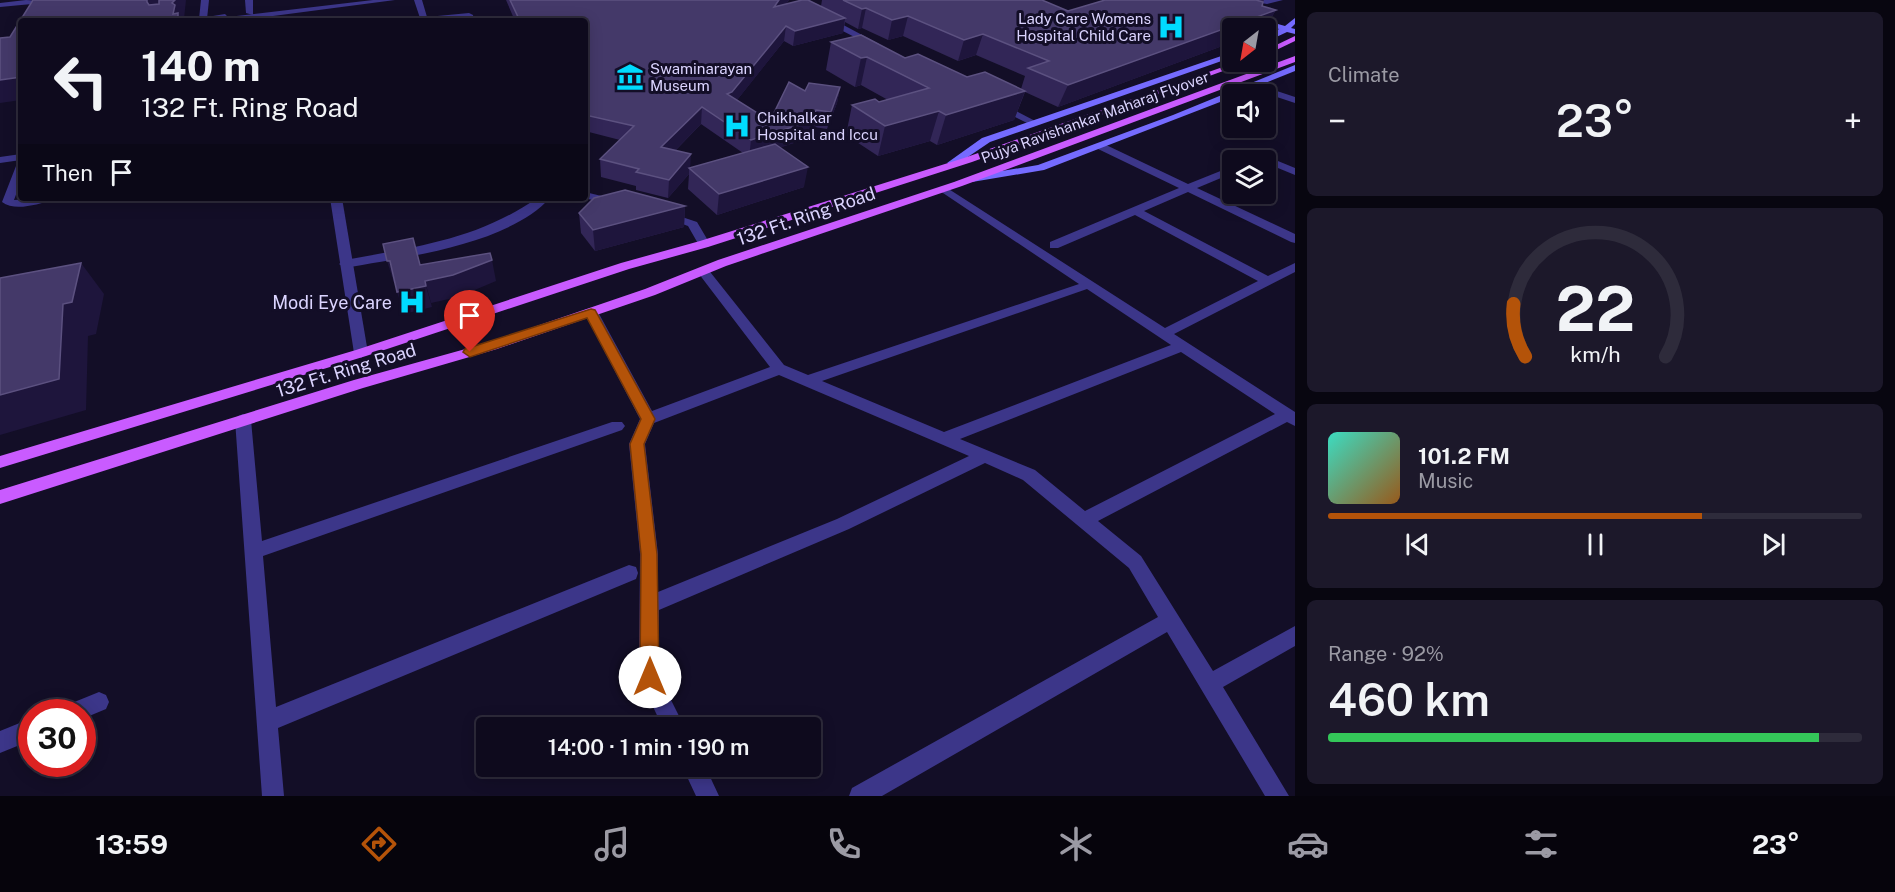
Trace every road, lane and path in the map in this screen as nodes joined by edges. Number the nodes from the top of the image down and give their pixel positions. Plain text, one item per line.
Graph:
1 (205, 0) edge
2 (249, 0) edge
3 (356, 0) edge
4 (392, 0) edge
5 (418, 0) edge
6 (804, 0) edge
7 (1247, 0) edge
8 (1279, 0) edge
9 (37, 1) edge
10 (0, 5) edge
11 (308, 5) edge
12 (1247, 12) edge
13 (250, 13) junction
14 (1238, 13) edge
15 (26, 18) edge
16 (203, 18) edge
17 (211, 18) edge
18 (233, 18) edge
19 (424, 18) edge
20 (443, 18) edge
21 (470, 18) edge
22 (1292, 27) edge
23 (1276, 35) edge
24 (1295, 38) edge
25 (880, 46) edge
26 (1276, 48) edge
27 (1222, 58) edge
28 (1295, 59) edge
29 (1295, 68) edge
30 (1222, 70) edge
31 (1257, 84) edge
32 (1276, 90) edge
33 (1276, 92) edge
34 (1295, 92) edge
35 (1222, 98) edge
36 (1295, 100) edge
37 (993, 103) edge
38 (1034, 123) junction
39 (1100, 146) junction
40 (18, 157) edge
41 (0, 160) edge
42 (952, 163) junction
43 (1276, 166) edge
44 (1295, 172) edge
45 (18, 174) edge
46 (1222, 174) edge
47 (972, 179) junction
48 (1189, 188) junction
49 (944, 189) junction
50 (588, 196) edge
51 (32, 201) edge
52 (336, 201) edge
53 (540, 201) edge
54 (628, 205) edge
55 (650, 210) edge
56 (1136, 211) junction
57 (1295, 239) edge
58 (704, 244) junction
59 (1054, 245) dead end
60 (345, 264) junction
61 (1295, 267) edge
62 (703, 271) junction
63 (1268, 281) junction
64 (1090, 284) junction
65 (591, 312) junction
66 (1165, 333) junction
67 (1184, 345) junction
68 (361, 353) junction
69 (779, 369) junction
70 (808, 381) junction
71 (1291, 417) edge
72 (648, 419) junction
73 (243, 420) junction
74 (617, 426) dead end
75 (944, 439) junction
76 (985, 456) junction
77 (0, 462) edge
78 (0, 496) edge
79 (1084, 520) junction
80 (253, 552) junction
81 (629, 573) dead end
82 (649, 605) junction
83 (1170, 620) junction
84 (1295, 635) edge
85 (1209, 684) junction
86 (99, 702) dead end
87 (96, 703) edge
88 (669, 717) edge
89 (267, 722) junction
90 (18, 735) edge
91 (0, 742) edge
92 (698, 777) edge
93 (273, 796) edge
94 (708, 796) edge
95 (860, 796) edge
96 (1278, 796) edge

1 - 16 street
2 - 13 street
3 - 11 street
4 - 11 street
5 - 19 street
6 - 25 street
7 - 8 street
9 - 10 street
9 - 15 street
11 - 13 street
11 - 18 street
12 - 22 main road
13 - 17 street
14 - 22 main road
20 - 21 street
22 - 23 main road
24 - 26 main road
27 - 38 main road
28 - 47 main road, Pujya Ravishankar Maharaj Flyover
29 - 31 main road
30 - 42 main road, Pujya Ravishankar Maharaj Flyover
32 - 34 street
33 - 36 street
35 - 39 main road
37 - 38 street
38 - 42 main road
39 - 47 main road
39 - 48 street
40 - 41 street
42 - 58 main road, 132 Ft. Ring Road
43 - 44 street
45 - 51 street
46 - 48 street
47 - 49 main road, 132 Ft. Ring Road
48 - 56 street
48 - 57 street
49 - 62 main road, 132 Ft. Ring Road
49 - 64 street
50 - 54 street
52 - 60 street
53 - 60 street
55 - 58 street
56 - 59 street
56 - 63 street
58 - 68 main road, 132 Ft. Ring Road
60 - 68 street
61 - 63 street
62 - 65 main road, 132 Ft. Ring Road
62 - 69 street
63 - 66 street
64 - 66 street
64 - 70 street
65 - 72 street
65 - 73 main road, 132 Ft. Ring Road
66 - 67 street
67 - 71 street
67 - 75 street
68 - 77 main road, 132 Ft. Ring Road
69 - 70 street
69 - 72 street
70 - 75 street
71 - 79 street
72 - 82 street
73 - 78 main road, 132 Ft. Ring Road
73 - 80 street
74 - 80 street
75 - 76 street
76 - 79 street
76 - 82 street
79 - 83 street
80 - 89 street
81 - 89 street
82 - 88 street
83 - 85 street
83 - 95 street
84 - 85 street
85 - 96 street
86 - 87 street
89 - 93 street
90 - 91 street
92 - 94 street

